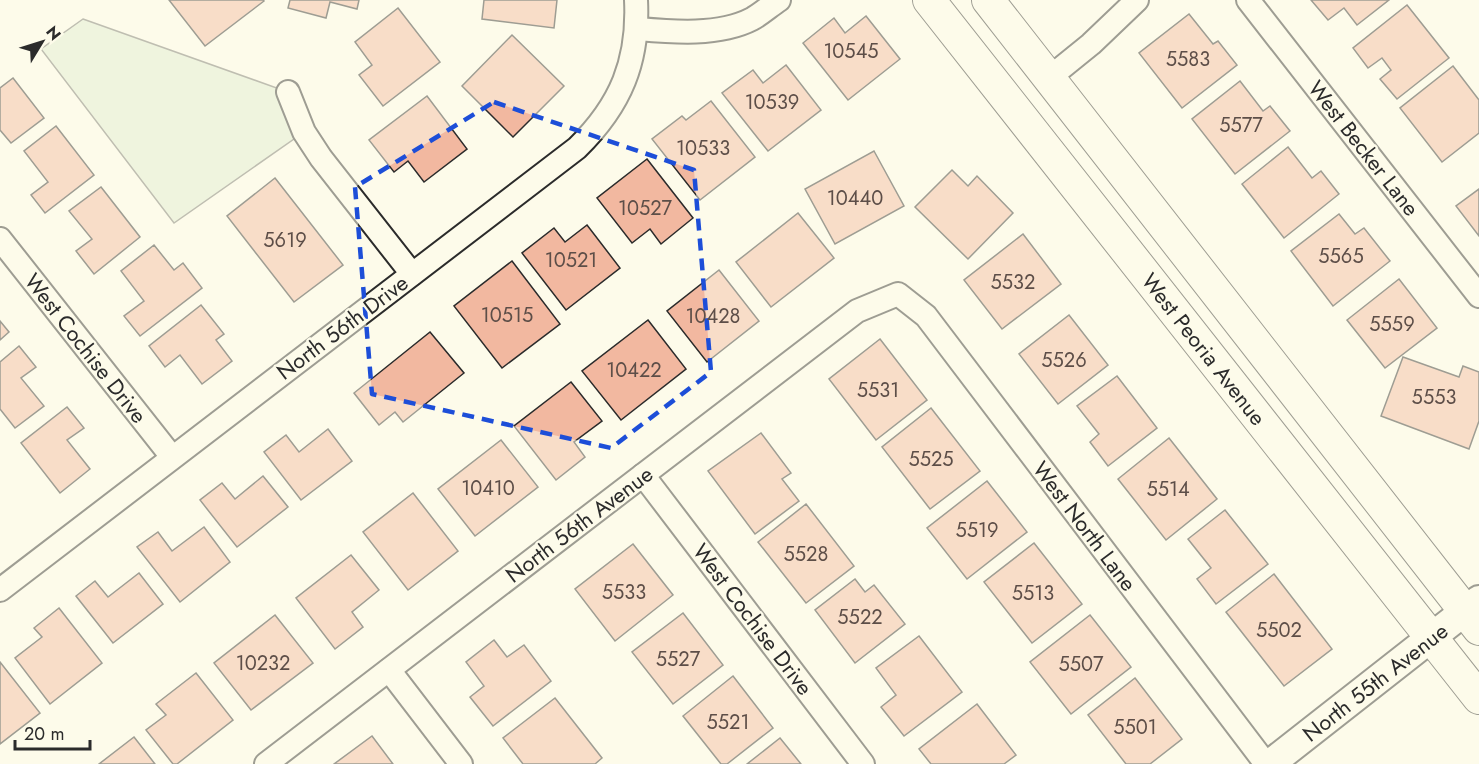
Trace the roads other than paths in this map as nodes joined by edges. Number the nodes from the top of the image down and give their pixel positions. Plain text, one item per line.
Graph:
1 (636, 0) edge
2 (779, 0) edge
3 (929, 0) edge
4 (988, 0) edge
5 (1137, 0) edge
6 (1248, 0) edge
7 (638, 29) junction
8 (1049, 78) junction
9 (288, 92) dead end
10 (0, 239) edge
11 (412, 274) junction
12 (898, 294) joint
13 (1479, 296) edge
14 (172, 457) junction
15 (643, 475) junction
16 (0, 590) edge
17 (1474, 614) edge
18 (1432, 638) junction
19 (388, 670) junction
20 (1479, 698) edge
21 (266, 764) edge
22 (461, 764) edge
23 (863, 764) edge
24 (1268, 764) edge

1 - 7 street, North 56th Drive
2 - 7 street
3 - 18 main road, West Peoria Avenue
4 - 8 main road, West Peoria Avenue
5 - 8 street
6 - 13 street, West Becker Lane
7 - 11 street, North 56th Drive
8 - 17 main road, West Peoria Avenue
9 - 11 street
10 - 14 street, West Cochise Drive
11 - 14 street, North 56th Drive
12 - 15 street, North 56th Avenue
12 - 24 street, West North Lane
14 - 16 street, North 56th Drive
15 - 19 street, North 56th Avenue
15 - 23 street, West Cochise Drive
17 - 18 street, North 55th Avenue
18 - 20 main road, West Peoria Avenue
18 - 24 street, North 55th Avenue
19 - 21 street, North 56th Avenue
19 - 22 street

